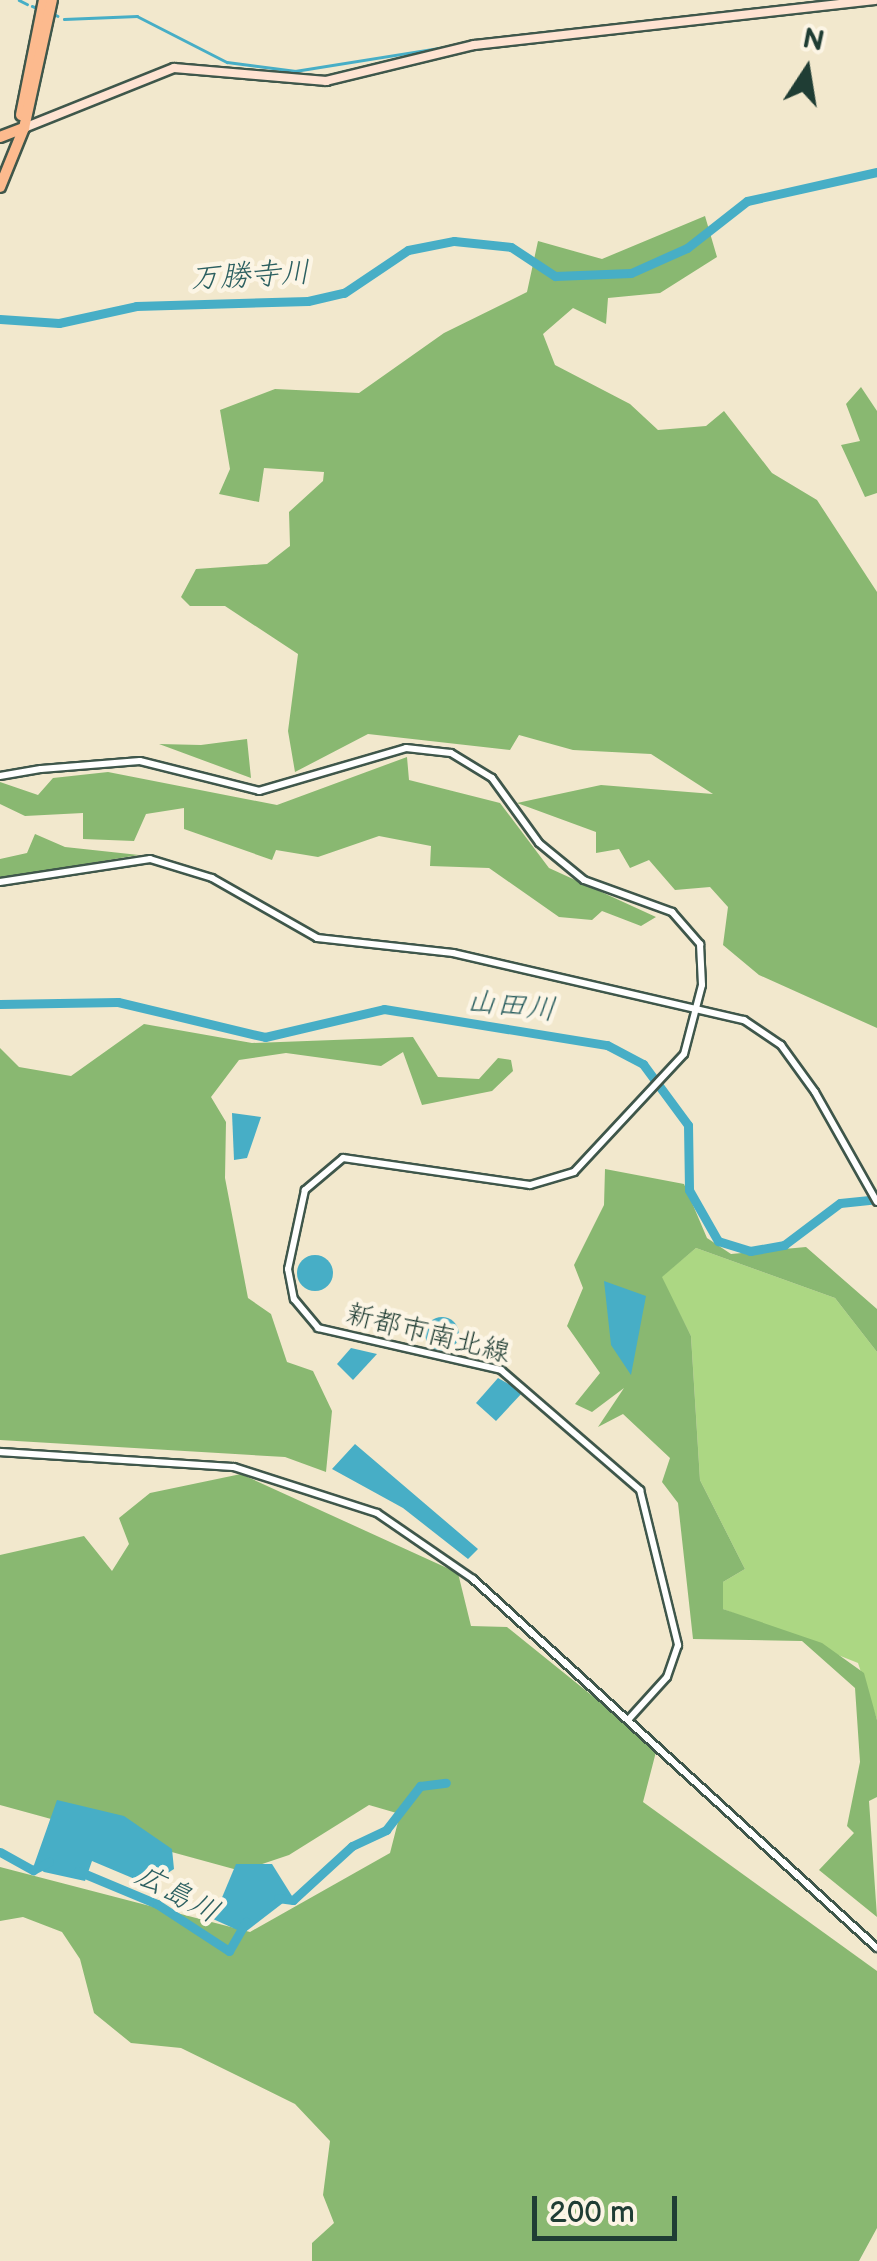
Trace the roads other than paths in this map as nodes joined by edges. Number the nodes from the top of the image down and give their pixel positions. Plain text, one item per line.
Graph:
1 (44, 0) edge
2 (52, 0) edge
3 (875, 0) edge
4 (20, 129) junction
5 (0, 137) edge
6 (0, 172) edge
7 (0, 187) edge
8 (60, 761) dead end
9 (41, 769) junction
10 (0, 776) edge
11 (0, 882) edge
12 (697, 1009) junction
13 (875, 1199) edge
14 (0, 1452) edge
15 (628, 1720) junction
16 (877, 1948) edge

1 - 4 main road
2 - 4 main road
3 - 4 main road
4 - 5 main road
4 - 6 main road
4 - 7 main road
8 - 9 street
9 - 10 street
9 - 12 street, 新都市南北線
11 - 12 street
12 - 13 street
12 - 15 street, 新都市南北線
14 - 15 street
15 - 16 street

